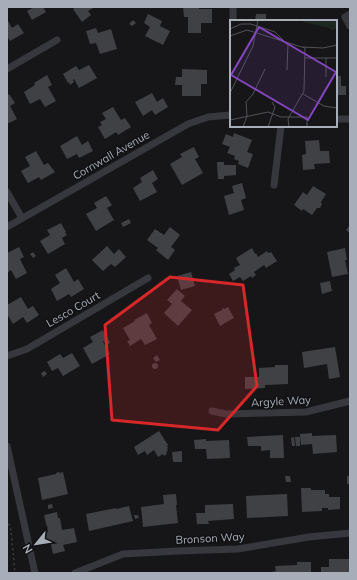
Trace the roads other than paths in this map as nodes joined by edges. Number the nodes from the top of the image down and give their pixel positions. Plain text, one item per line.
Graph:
1 (233, 7) edge
2 (347, 15) edge
3 (232, 20) edge
4 (350, 26) edge
5 (57, 40) dead end
6 (7, 69) edge
7 (230, 115) edge
8 (350, 118) edge
9 (337, 119) edge
10 (281, 127) edge
11 (274, 185) dead end
12 (7, 192) edge
13 (22, 218) junction
14 (7, 227) edge
15 (148, 278) dead end
16 (7, 356) edge
17 (350, 401) edge
18 (212, 411) dead end
19 (7, 446) edge
20 (7, 455) edge
21 (11, 465) junction
22 (350, 533) edge
23 (35, 573) edge
24 (75, 573) edge

1 - 3 street
2 - 4 street
5 - 6 street
7 - 13 street, Cornwall Avenue
8 - 9 street
10 - 11 street
12 - 13 street
13 - 14 street, Cornwall Avenue
15 - 16 street, Lesco Court
17 - 18 street, Argyle Way
19 - 21 street
20 - 21 street
21 - 23 street
22 - 24 street, Bronson Way

